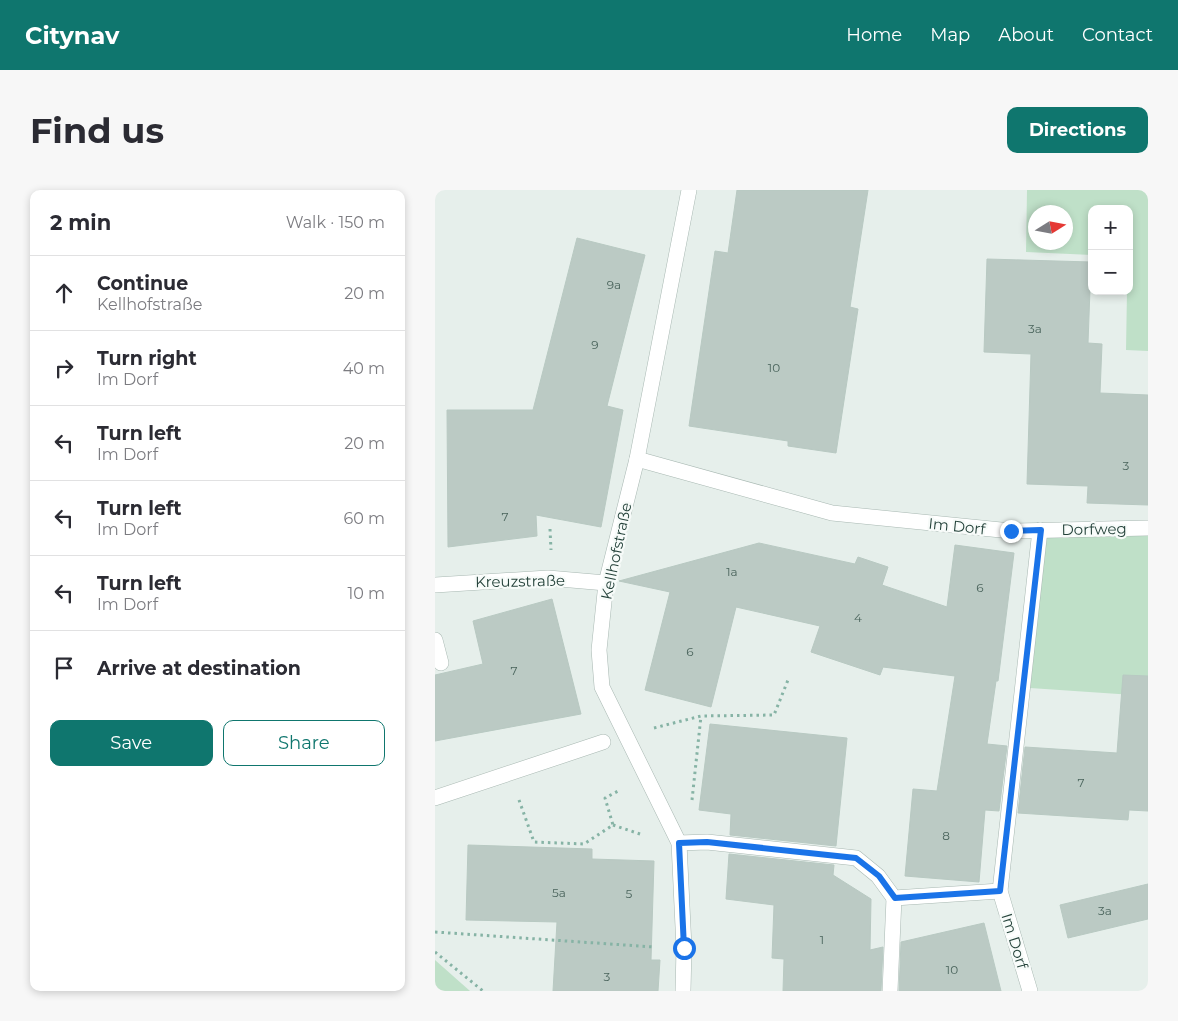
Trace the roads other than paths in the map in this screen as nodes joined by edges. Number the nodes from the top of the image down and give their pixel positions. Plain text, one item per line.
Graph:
1 (689, 190) edge
2 (637, 459) junction
3 (1148, 528) edge
4 (1041, 530) junction
5 (606, 583) junction
6 (435, 585) edge
7 (435, 640) edge
8 (441, 663) dead end
9 (603, 742) dead end
10 (435, 798) edge
11 (679, 843) junction
12 (1000, 891) junction
13 (895, 898) junction
14 (683, 991) edge
15 (890, 991) edge
16 (1030, 991) edge

1 - 2 street, Kellhofstraße
2 - 4 street, Im Dorf
2 - 5 street, Kellhofstraße
3 - 4 street, Dorfweg
4 - 12 street, Im Dorf
5 - 6 street, Kreuzstraße
5 - 11 street, Kellhofstraße
7 - 8 street
9 - 10 street
11 - 13 street
11 - 14 street, Kellhofstraße
12 - 13 street
12 - 16 street, Im Dorf
13 - 15 street

